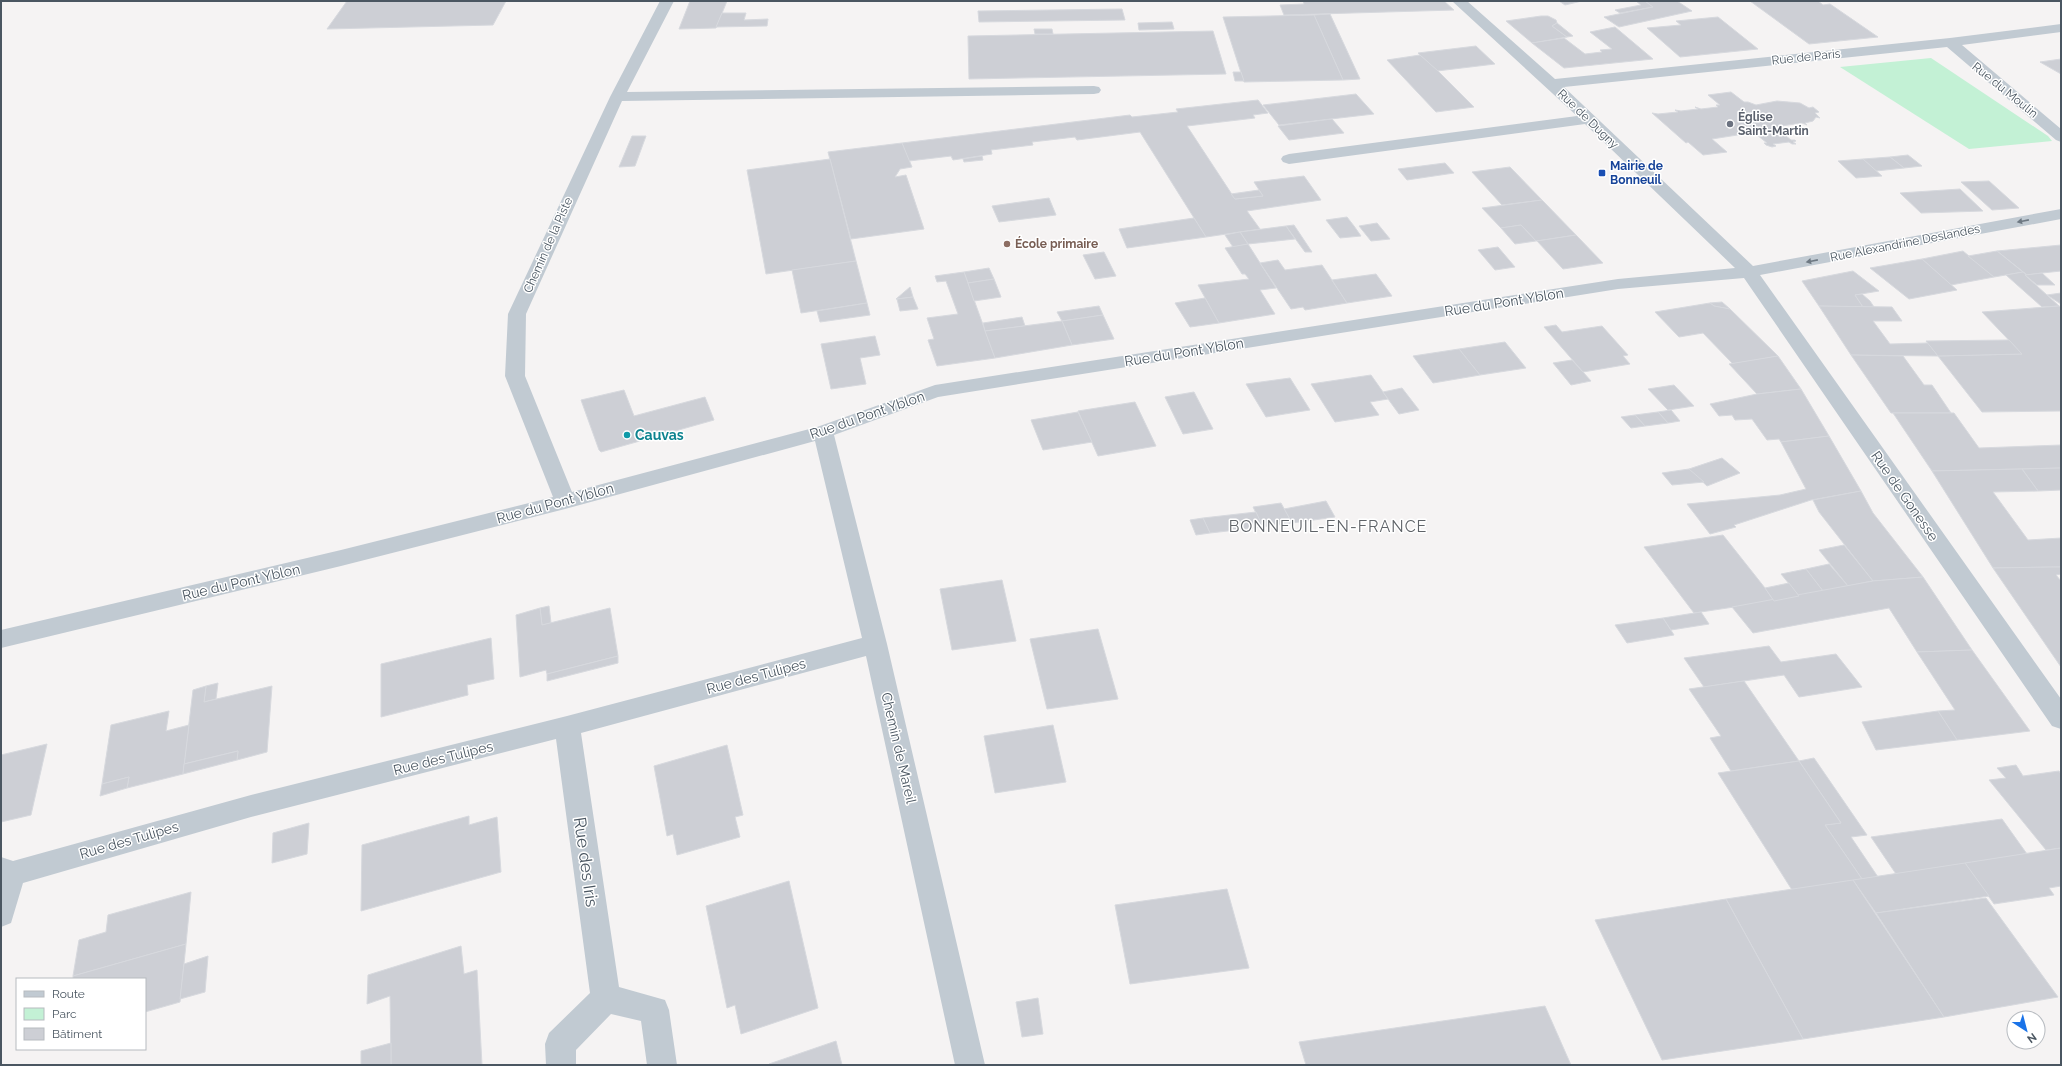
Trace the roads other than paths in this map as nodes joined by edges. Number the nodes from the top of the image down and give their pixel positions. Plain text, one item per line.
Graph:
1 (667, 1) edge
2 (1459, 1) edge
3 (2061, 28) edge
4 (1950, 42) junction
5 (1552, 84) junction
6 (1094, 90) dead end
7 (618, 98) junction
8 (1589, 119) junction
9 (2061, 136) edge
10 (1289, 158) dead end
11 (2061, 214) edge
12 (1749, 272) junction
13 (822, 432) junction
14 (565, 501) junction
15 (1, 639) edge
16 (875, 644) junction
17 (2061, 719) edge
18 (567, 726) junction
19 (6, 871) edge
20 (1, 914) edge
21 (606, 998) junction
22 (561, 1065) edge
23 (662, 1065) edge
24 (970, 1065) edge

1 - 7 street, Chemin de la Piste
2 - 5 street, Rue de Dugny
3 - 4 street, Rue de Paris
4 - 5 street, Rue de Paris
4 - 9 street, Rue du Moulin
5 - 8 street, Rue de Dugny
6 - 7 street
7 - 14 street, Chemin de la Piste
8 - 10 street
8 - 12 street, Rue de Dugny
11 -> 12 street, Rue Alexandrine Deslandes
12 - 13 street, Rue du Pont Yblon
12 - 17 street, Rue de Gonesse
13 - 14 street, Rue du Pont Yblon
13 - 16 street, Chemin de Mareil
14 - 15 street, Rue du Pont Yblon
16 - 18 street, Rue des Tulipes
16 - 24 street, Chemin de Mareil
18 - 19 street, Rue des Tulipes
18 - 21 street, Rue des Iris
19 - 20 street, Rue des Tulipes
21 - 22 street
21 - 23 street

